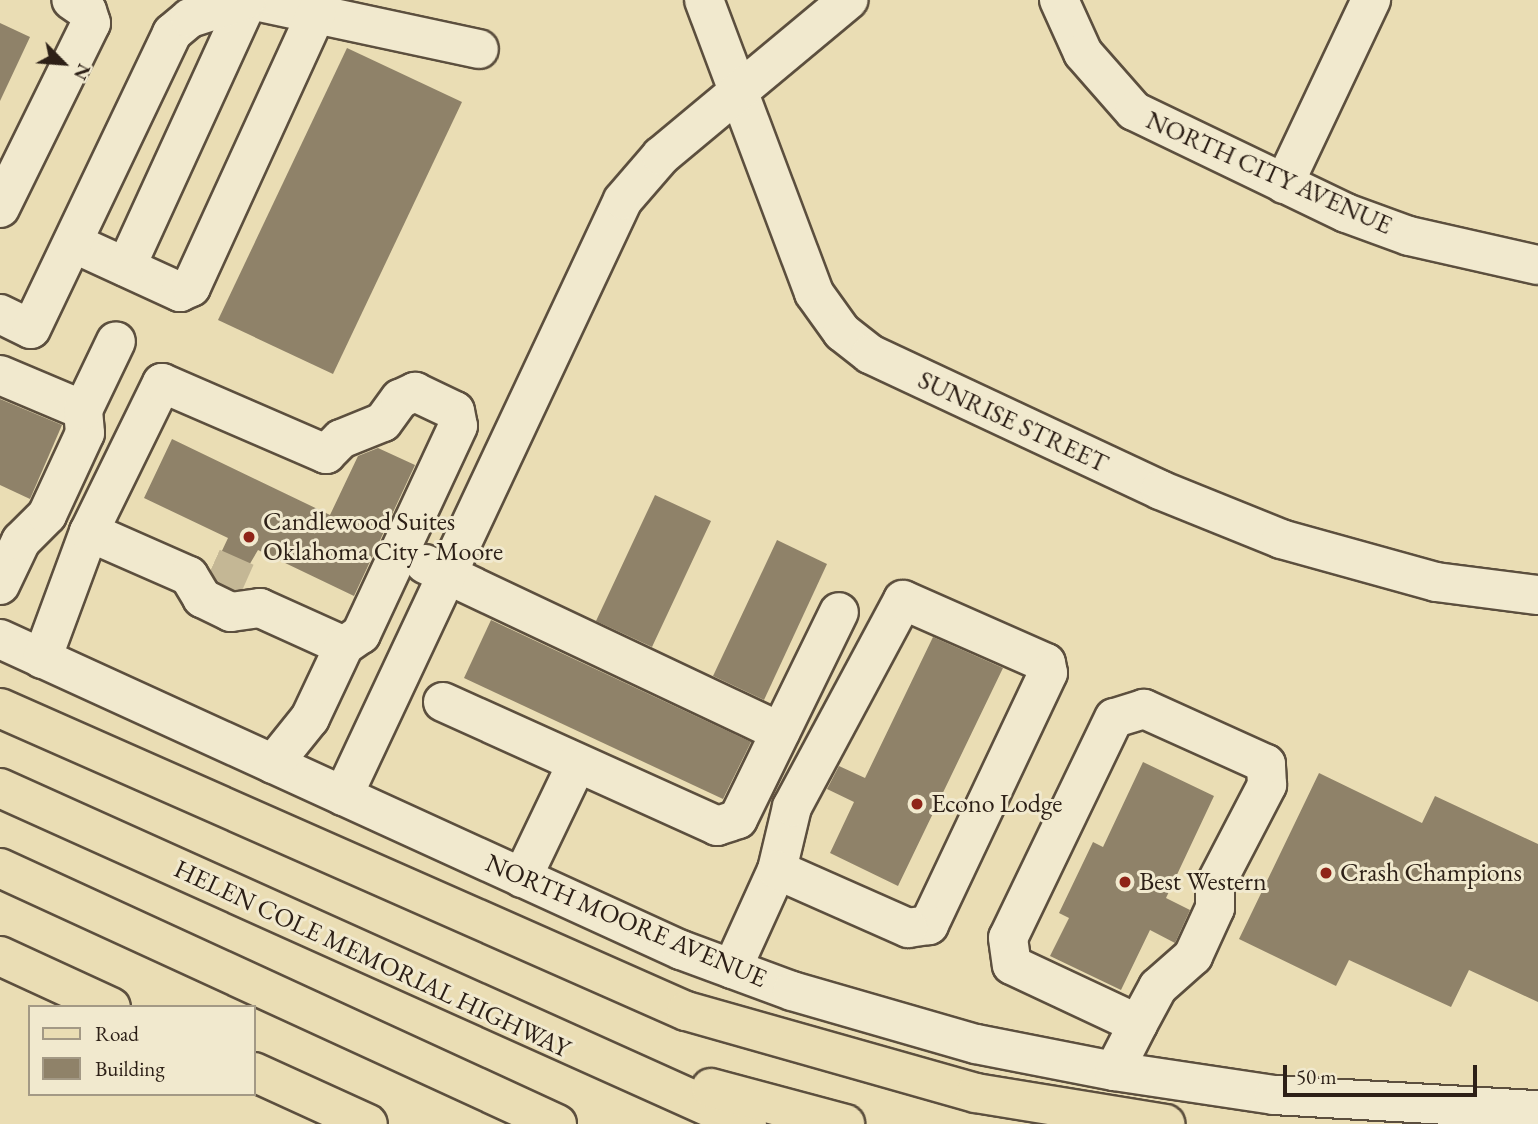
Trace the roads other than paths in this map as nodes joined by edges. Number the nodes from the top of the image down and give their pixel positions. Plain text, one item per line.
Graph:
1 (71, 0) edge
2 (248, 0) edge
3 (704, 0) edge
4 (848, 0) edge
5 (1059, 0) edge
6 (1371, 0) edge
7 (317, 12) junction
8 (479, 49) dead end
9 (738, 91) junction
10 (1284, 184) junction
11 (0, 208) edge
12 (73, 243) junction
13 (1538, 265) edge
14 (126, 267) junction
15 (0, 314) edge
16 (116, 341) dead end
17 (0, 375) edge
18 (83, 410) junction
19 (89, 532) junction
20 (399, 552) junction
21 (447, 574) junction
22 (0, 585) edge
23 (1538, 595) edge
24 (839, 612) dead end
25 (0, 639) edge
26 (344, 646) junction
27 (42, 659) junction
28 (443, 702) dead end
29 (0, 708) edge
30 (780, 732) junction
31 (577, 763) junction
32 (273, 764) junction
33 (0, 788) edge
34 (343, 796) junction
35 (0, 868) edge
36 (777, 870) junction
37 (522, 878) junction
38 (0, 956) edge
39 (732, 969) junction
40 (107, 1005) edge
41 (1138, 1024) junction
42 (574, 1051) junction
43 (1114, 1071) junction
44 (256, 1073) edge
45 (1538, 1110) edge
46 (368, 1124) edge
47 (557, 1124) edge
48 (747, 1124) edge
49 (845, 1124) edge
50 (1165, 1124) edge

1 - 11 street
2 - 7 street
2 - 12 street
2 - 14 street
3 - 9 street, SUNRISE STREET
4 - 9 street
5 - 10 street, NORTH CITY AVENUE
6 - 10 street
7 - 8 street
7 - 14 street
9 - 21 street
9 - 23 street, SUNRISE STREET
10 - 13 street, NORTH CITY AVENUE
12 - 14 street
12 - 15 street
16 - 18 street
17 - 18 street
18 - 22 street
19 - 20 street
19 - 26 street
19 - 27 street
20 - 21 street
20 - 26 street
21 - 30 street
21 - 34 street
24 - 30 street
25 - 27 street, NORTH MOORE AVENUE
26 - 32 street
27 - 32 street, NORTH MOORE AVENUE
28 - 31 street
29 - 50 main road
30 - 31 street
31 - 37 street
32 - 34 street, NORTH MOORE AVENUE
33 - 42 main road, HELEN COLE MEMORIAL HIGHWAY
34 - 37 street, NORTH MOORE AVENUE
35 - 47 main road
36 - 36 street
36 - 39 street
37 - 39 street, NORTH MOORE AVENUE
38 - 40 main road
39 - 43 street, NORTH MOORE AVENUE
41 - 41 street
41 - 43 street
42 - 48 main road, HELEN COLE MEMORIAL HIGHWAY
42 - 49 main road
43 - 45 street, NORTH MOORE AVENUE
44 - 46 main road

